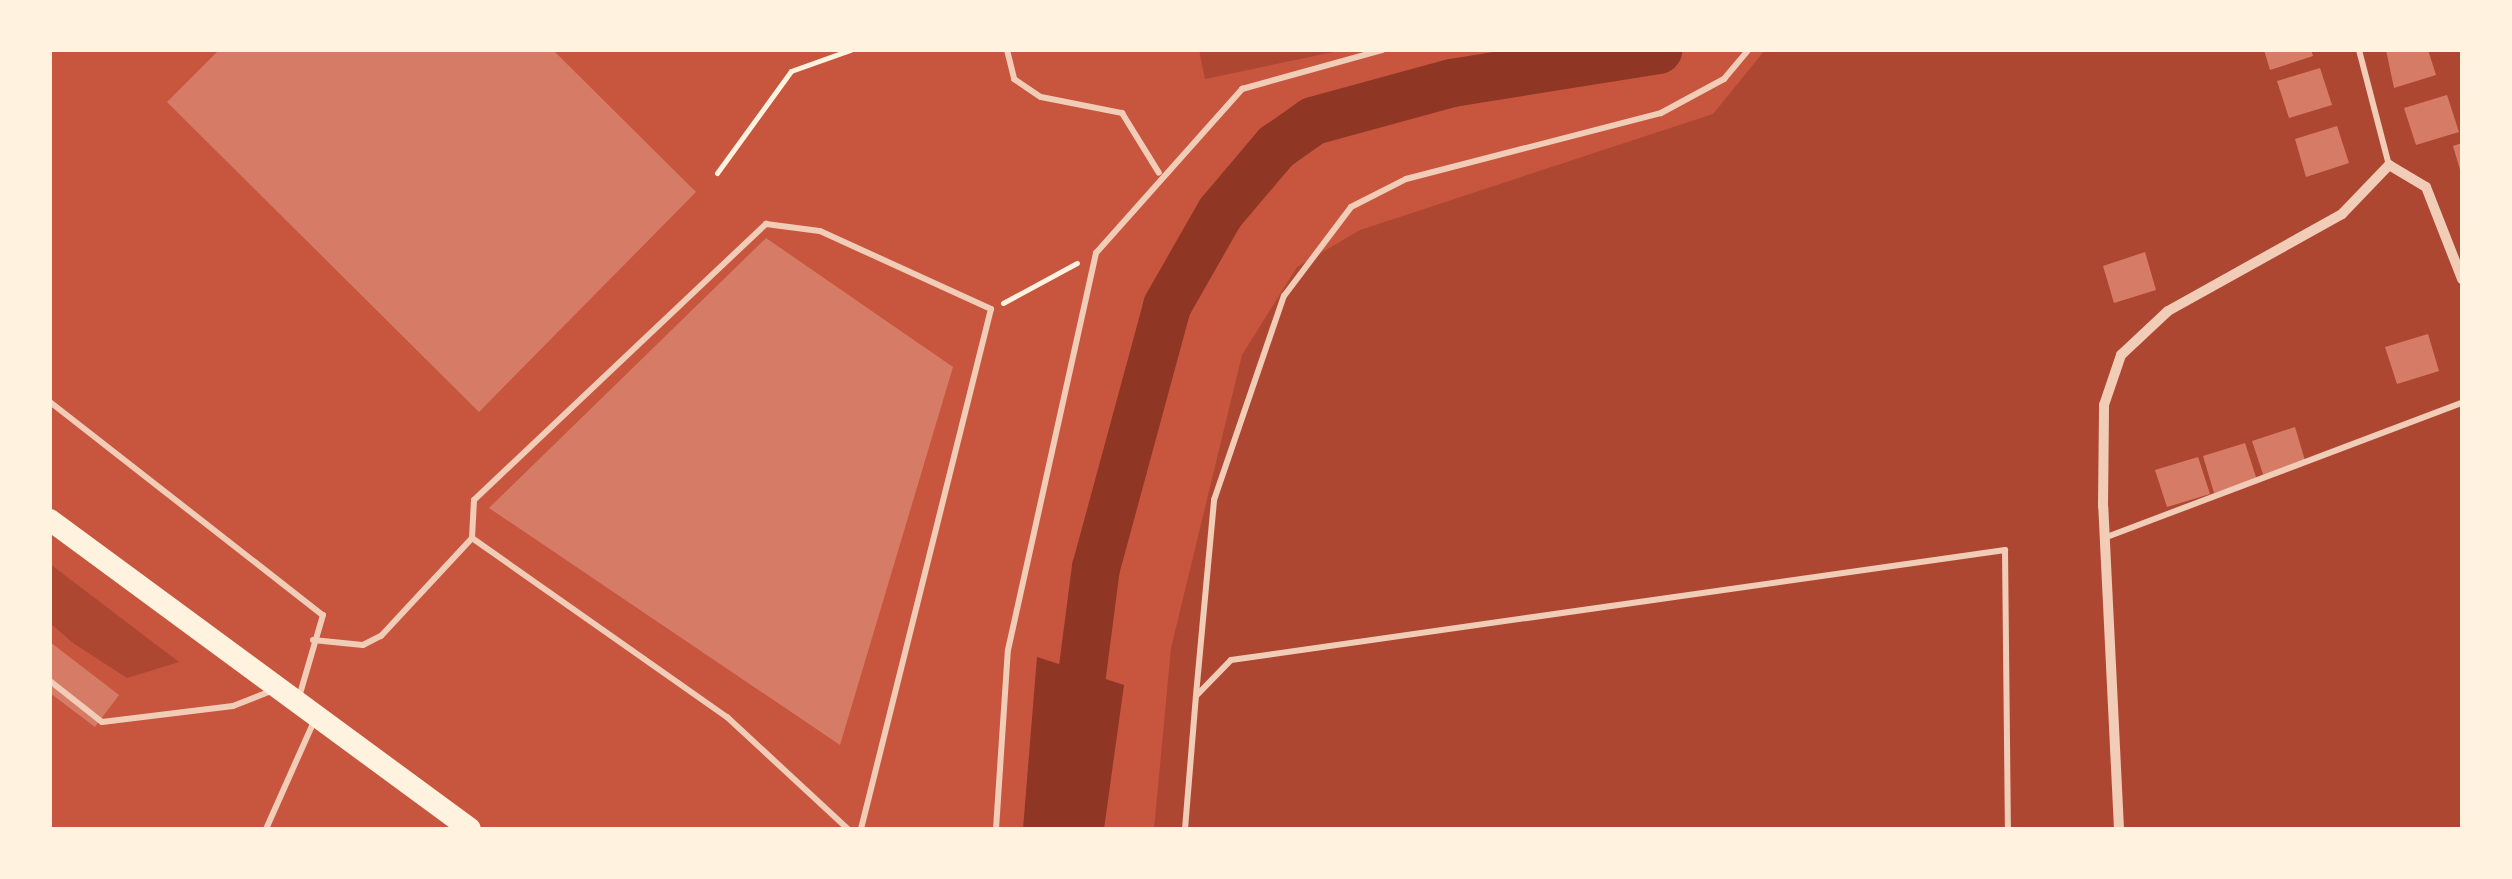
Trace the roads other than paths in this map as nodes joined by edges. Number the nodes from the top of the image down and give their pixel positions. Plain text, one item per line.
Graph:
1 (1007, 50) edge
2 (1383, 50) edge
3 (1748, 50) edge
4 (2358, 50) edge
5 (2389, 165) junction
6 (1159, 173) junction
7 (2462, 279) edge
8 (50, 402) edge
9 (2462, 403) edge
10 (50, 520) edge
11 (472, 538) junction
12 (2103, 539) junction
13 (313, 640) junction
14 (50, 682) edge
15 (278, 688) junction
16 (1196, 696) junction
17 (307, 710) junction
18 (266, 829) edge
19 (470, 829) edge
20 (848, 829) edge
21 (862, 829) edge
22 (996, 829) edge
23 (1185, 829) edge
24 (2008, 829) edge
25 (2119, 829) edge

1 - 6 lane
2 - 6 lane
3 - 16 lane
4 - 5 lane
5 - 7 street
5 - 12 street
6 - 22 lane
8 - 13 lane
9 - 12 lane
10 - 15 highway
11 - 13 lane
11 - 20 lane
11 - 21 lane
12 - 25 street
13 - 17 lane
14 - 15 lane
15 - 17 highway
16 - 23 lane
16 - 24 lane
17 - 18 lane
17 - 19 highway

